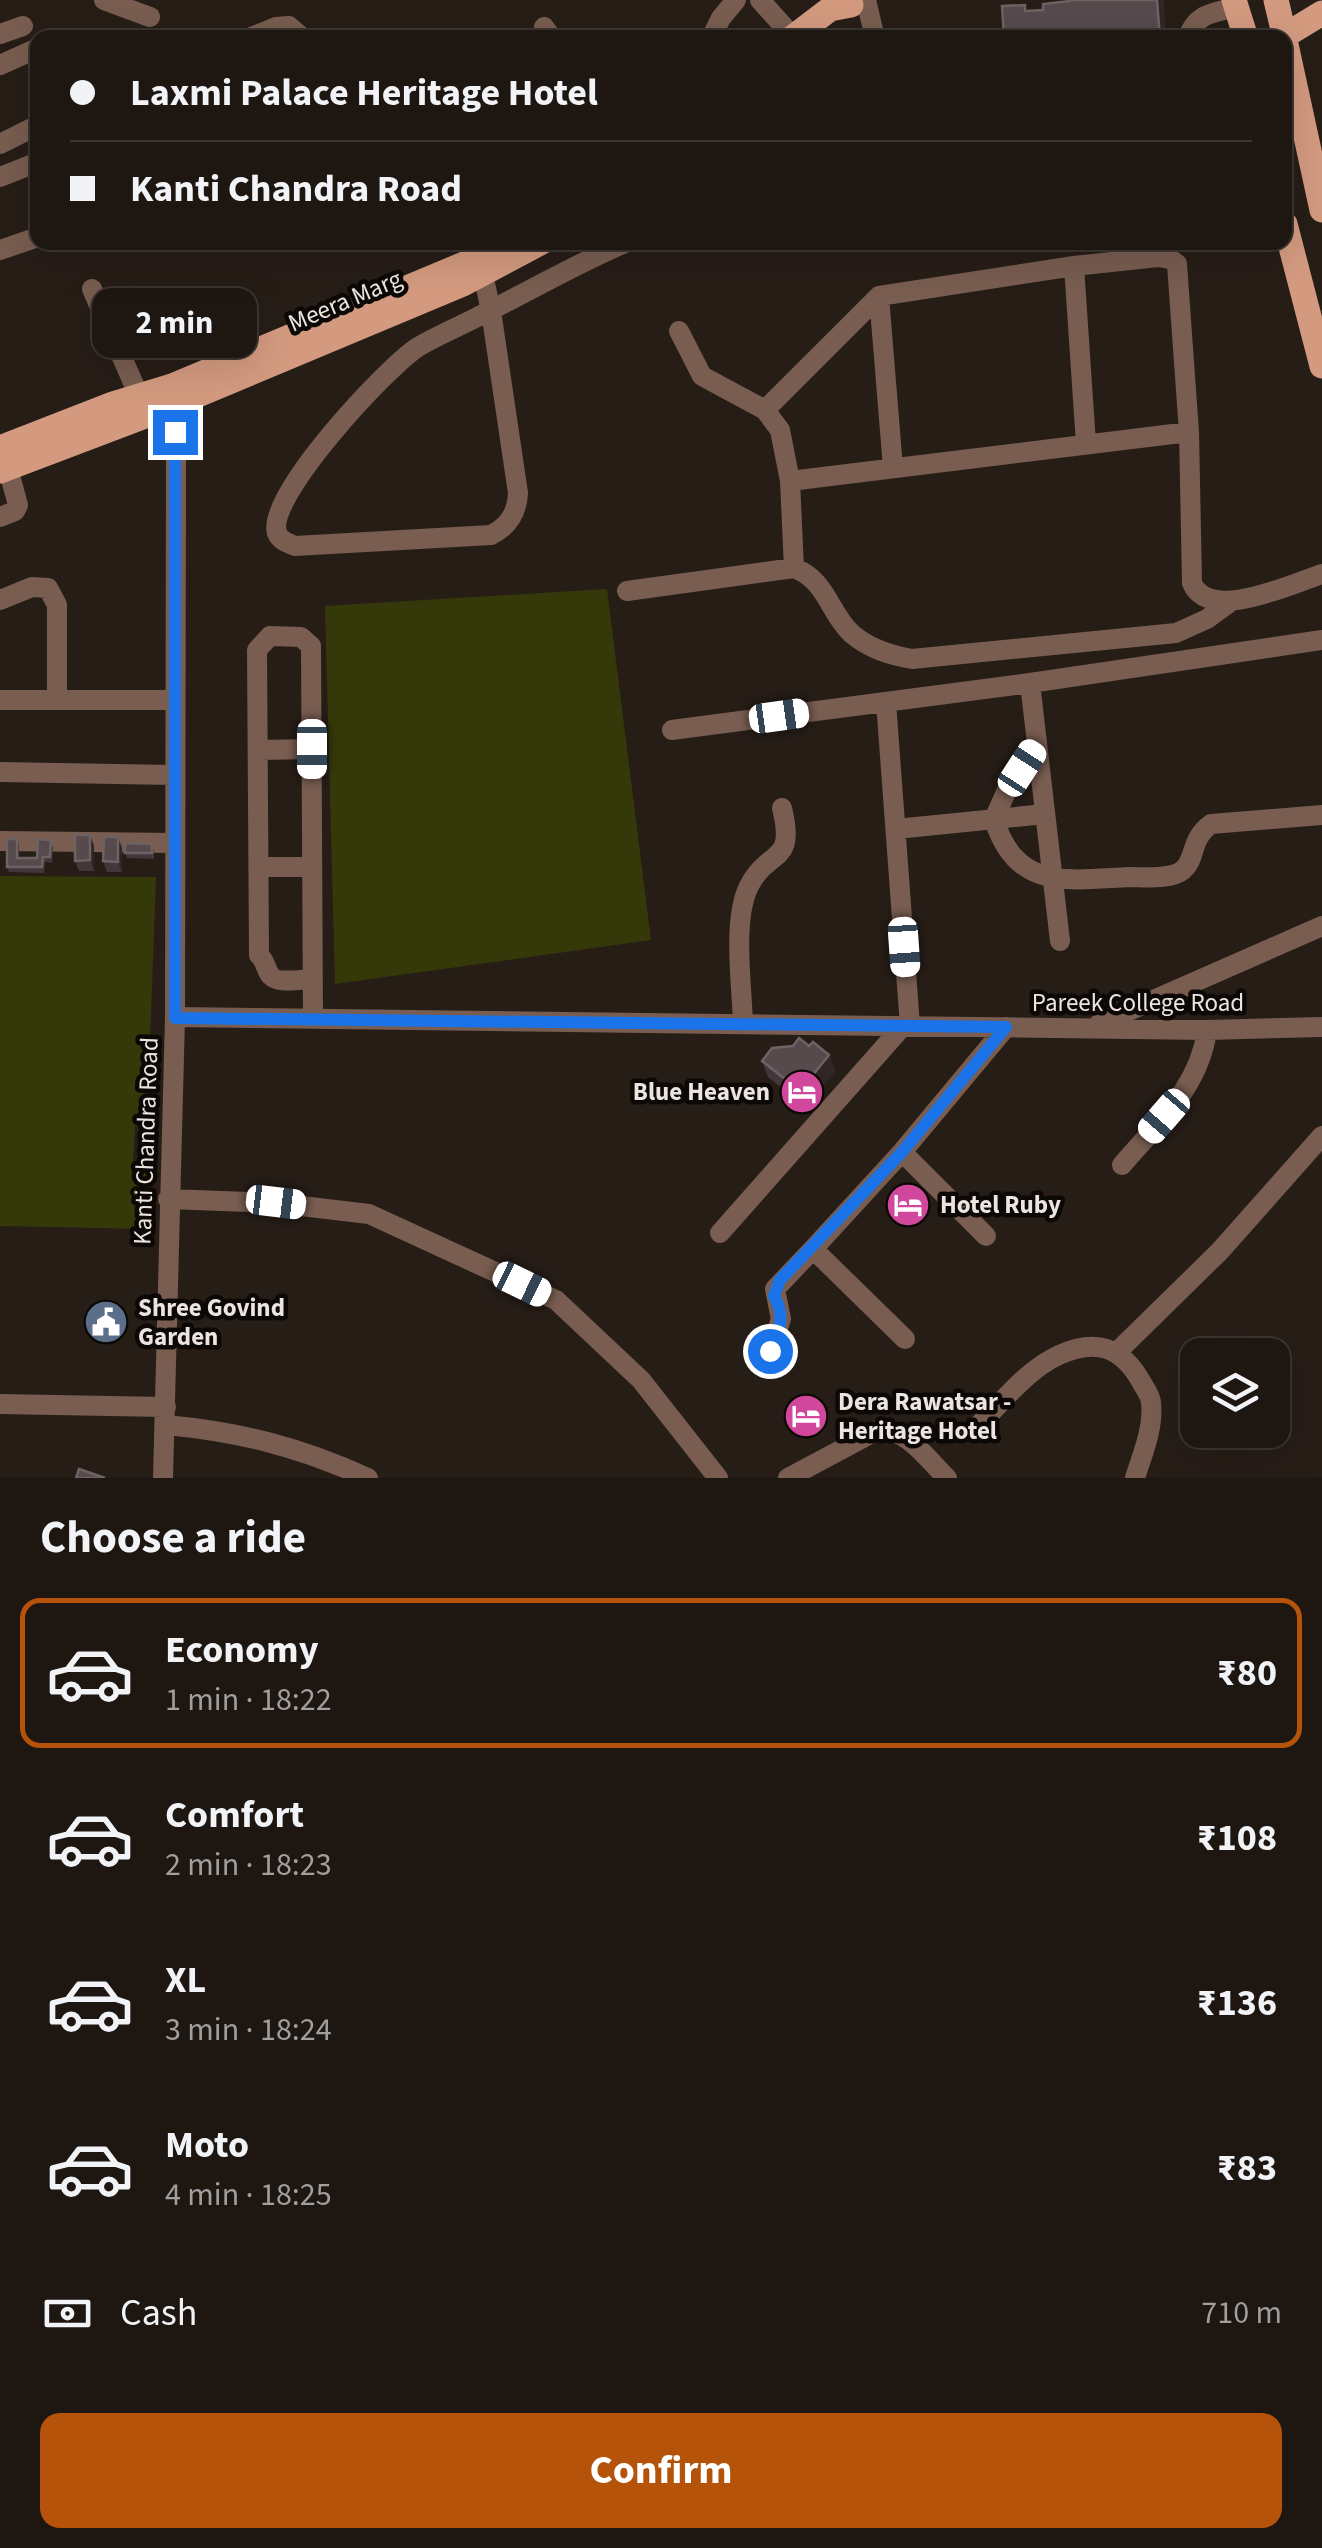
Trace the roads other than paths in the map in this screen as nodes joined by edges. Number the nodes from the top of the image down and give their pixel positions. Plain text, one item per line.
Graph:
1 (104, 0) edge
2 (736, 0) edge
3 (760, 0) edge
4 (1276, 0) edge
5 (859, 2) edge
6 (1235, 3) edge
7 (1322, 13) edge
8 (150, 16) dead end
9 (23, 26) dead end
10 (269, 30) edge
11 (293, 30) edge
12 (715, 30) edge
13 (786, 30) edge
14 (801, 30) edge
15 (831, 30) edge
16 (871, 30) edge
17 (1191, 30) edge
18 (1243, 30) edge
19 (1282, 30) edge
20 (1292, 33) edge
21 (0, 34) edge
22 (30, 52) edge
23 (0, 66) edge
24 (1292, 74) edge
25 (30, 129) edge
26 (0, 144) edge
27 (30, 165) edge
28 (0, 177) edge
29 (1322, 210) edge
30 (30, 240) edge
31 (0, 250) edge
32 (494, 250) edge
33 (527, 250) edge
34 (611, 250) edge
35 (1292, 250) edge
36 (1074, 266) junction
37 (482, 274) junction
38 (92, 289) dead end
39 (879, 296) junction
40 (491, 310) junction
41 (679, 331) dead end
42 (1322, 366) edge
43 (173, 395) junction
44 (139, 396) junction
45 (765, 410) junction
46 (1189, 432) junction
47 (1086, 444) junction
48 (3, 462) edge
49 (893, 468) junction
50 (790, 481) junction
51 (0, 517) edge
52 (794, 568) junction
53 (1322, 574) edge
54 (627, 590) dead end
55 (0, 600) edge
56 (1228, 603) junction
57 (1322, 640) edge
58 (1030, 683) junction
59 (57, 699) junction
60 (0, 700) edge
61 (174, 700) junction
62 (886, 702) junction
63 (672, 730) dead end
64 (1037, 745) junction
65 (312, 749) junction
66 (258, 750) junction
67 (0, 772) edge
68 (174, 774) junction
69 (782, 808) dead end
70 (1045, 814) junction
71 (1322, 814) edge
72 (994, 819) junction
73 (896, 829) junction
74 (0, 841) edge
75 (175, 844) junction
76 (258, 867) junction
77 (312, 867) junction
78 (1054, 881) junction
79 (1322, 926) edge
80 (1060, 941) dead end
81 (313, 978) junction
82 (175, 1018) junction
83 (313, 1019) junction
84 (742, 1024) junction
85 (907, 1026) junction
86 (1006, 1027) junction
87 (1322, 1027) edge
88 (1090, 1028) junction
89 (1207, 1030) junction
90 (1322, 1136) edge
91 (902, 1152) junction
92 (1122, 1165) dead end
93 (168, 1200) junction
94 (720, 1233) dead end
95 (986, 1236) dead end
96 (813, 1249) junction
97 (904, 1339) dead end
98 (770, 1351) dead end
99 (1118, 1351) junction
100 (0, 1404) edge
101 (166, 1416) junction
102 (979, 1425) dead end
103 (163, 1478) edge
104 (368, 1478) edge
105 (718, 1478) edge
106 (788, 1478) edge
107 (947, 1478) edge
108 (1135, 1478) edge

1 - 8 street
2 - 12 street
3 - 13 street
4 - 19 main road
5 - 14 main road
5 - 15 main road
5 - 16 street
6 - 17 street
6 - 18 main road
7 - 20 main road
9 - 21 street
10 - 11 street
22 - 23 street
24 - 29 main road
25 - 26 street
27 - 28 street
30 - 31 street
32 - 43 main road, Meera Marg
33 - 37 main road, Meera Marg
34 - 40 street
35 - 42 main road
36 - 39 street
36 - 46 street
36 - 47 street
37 - 40 street
37 - 43 main road, Meera Marg
38 - 44 street
39 - 45 street
39 - 49 street
40 - 40 street
41 - 45 street
43 - 44 main road, Meera Marg
43 - 48 main road, Meera Marg
43 - 61 street, Kanti Chandra Road
44 - 48 main road, Meera Marg
45 - 50 street
46 - 47 street
46 - 56 street
47 - 49 street
48 - 51 street
49 - 50 street
50 - 52 street
52 - 54 street
52 - 56 street
53 - 56 street
55 - 59 street
57 - 58 street
58 - 62 street
58 - 64 street
59 - 60 street
59 - 61 street
61 - 68 street, Kanti Chandra Road
62 - 63 street
62 - 73 street
64 - 70 street
64 - 72 street
65 - 66 street
65 - 66 street
65 - 77 street
66 - 76 street
67 - 68 street
68 - 75 street, Kanti Chandra Road
69 - 84 street
70 - 72 street
70 - 78 street
71 - 78 street
72 - 73 street
72 - 78 street
73 - 85 street
74 - 75 street
75 - 82 street, Kanti Chandra Road
76 - 77 street
76 - 81 street
77 - 81 street
78 - 80 street
79 - 88 street
81 - 83 street
82 - 83 street, Pareek College Road
82 - 93 street, Kanti Chandra Road
83 - 84 street, Pareek College Road
84 - 85 street, Pareek College Road
85 - 86 street, Pareek College Road
85 - 94 street
86 - 88 street, Pareek College Road
86 - 91 street
87 - 89 street, Pareek College Road
88 - 89 street, Pareek College Road
89 - 92 street
90 - 99 street
91 - 95 street
91 - 96 street
93 - 101 street, Kanti Chandra Road
93 - 105 street
96 - 97 street
96 - 98 street
99 - 102 street
99 - 108 street
100 - 101 street
101 - 103 street, Kanti Chandra Road
101 - 104 street
106 - 107 street

